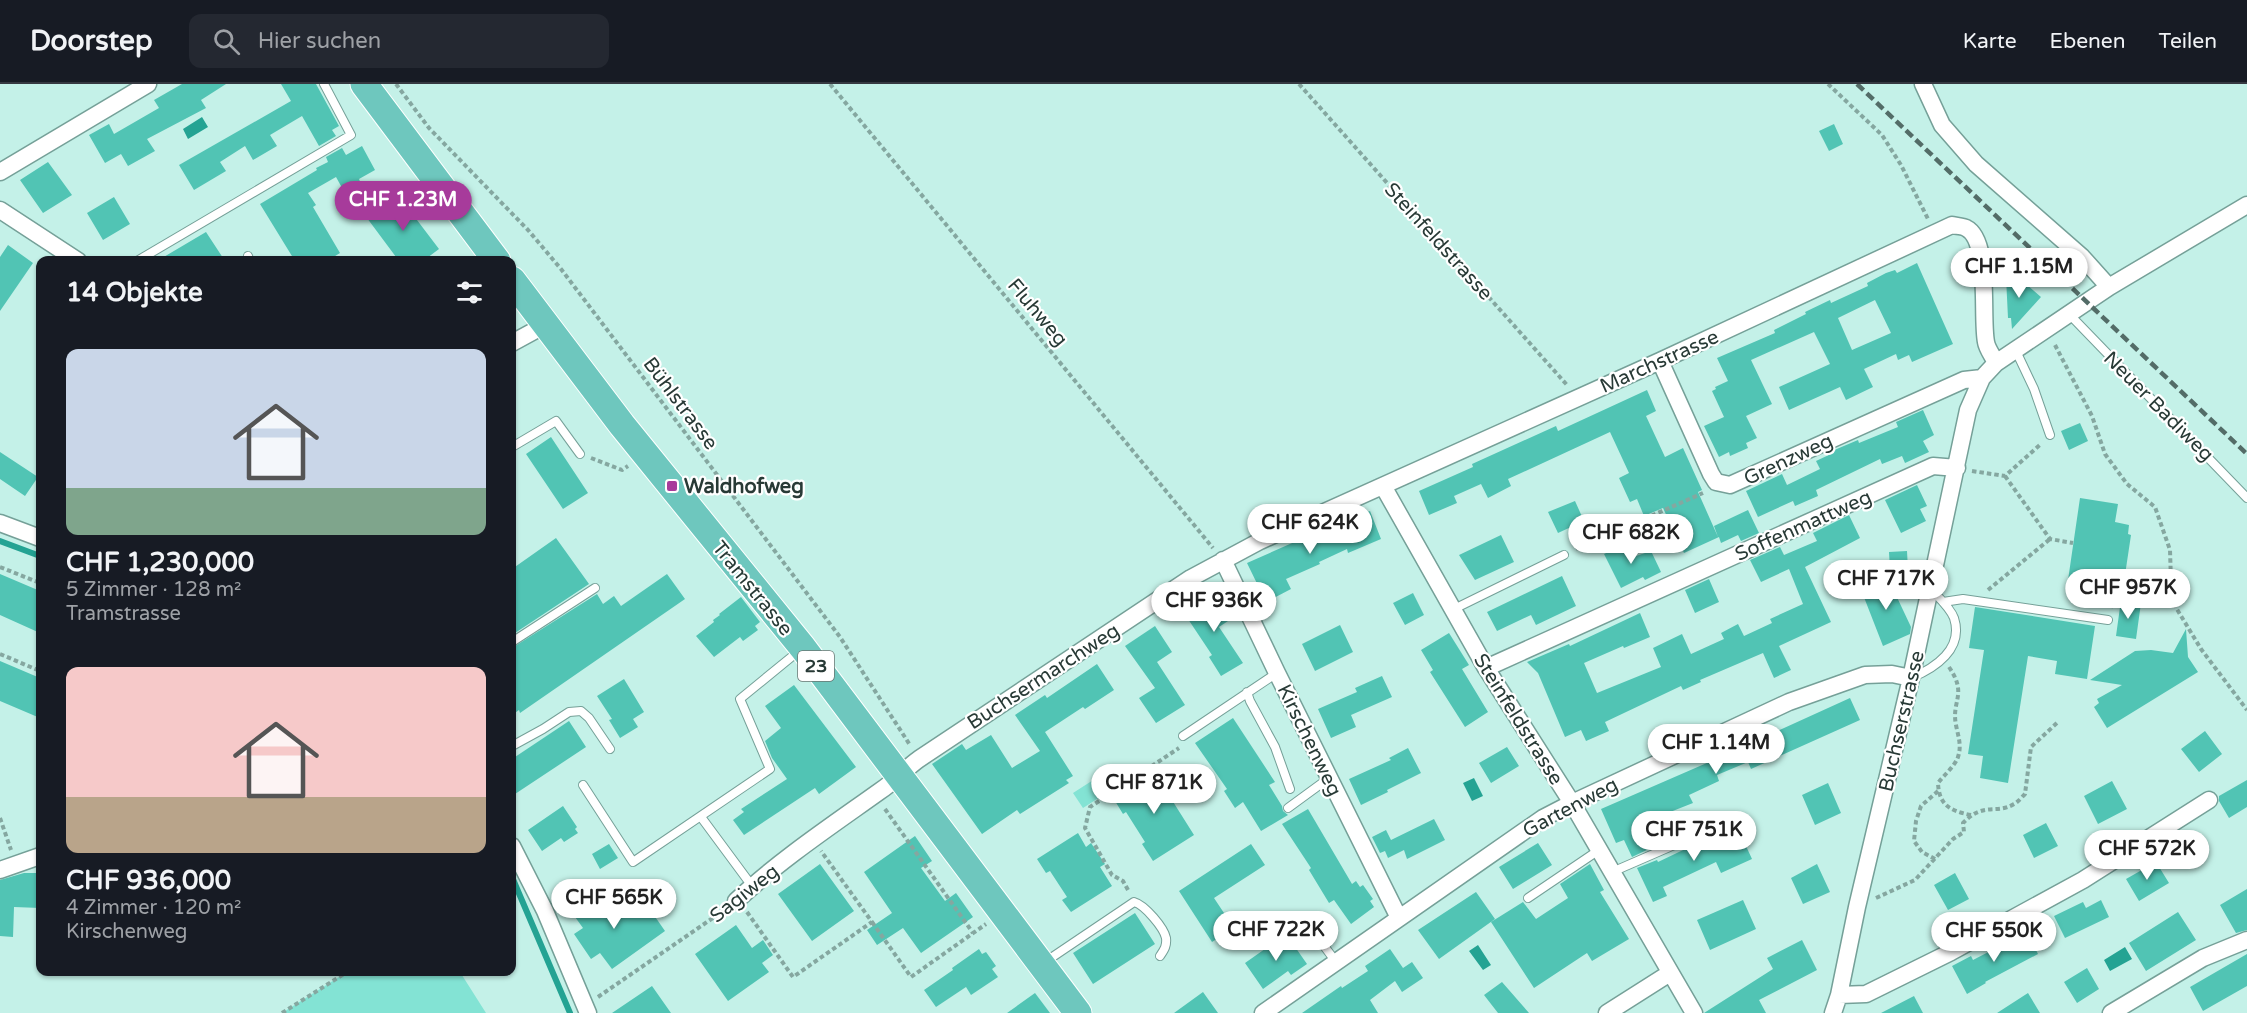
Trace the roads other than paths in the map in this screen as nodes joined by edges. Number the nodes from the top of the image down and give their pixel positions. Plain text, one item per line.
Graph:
1 (148, 84) edge
2 (324, 84) edge
3 (364, 84) edge
4 (1923, 84) edge
5 (0, 172) edge
6 (2247, 205) edge
7 (0, 210) edge
8 (70, 256) edge
9 (145, 256) edge
10 (493, 256) edge
11 (516, 285) edge
12 (2109, 287) junction
13 (2070, 315) junction
14 (545, 324) junction
15 (516, 341) edge
16 (2016, 351) junction
17 (1660, 361) junction
18 (1996, 363) junction
19 (1982, 378) junction
20 (2050, 435) road end
21 (516, 445) edge
22 (580, 454) road end
23 (1957, 468) junction
24 (1383, 486) junction
25 (2247, 498) edge
26 (0, 523) edge
27 (36, 536) edge
28 (1564, 555) road end
29 (1223, 560) junction
30 (595, 588) dead end
31 (1929, 588) junction
32 (1943, 602) junction
33 (1452, 610) junction
34 (2108, 620) road end
35 (516, 639) edge
36 (802, 648) junction
37 (1486, 668) junction
38 (1277, 673) junction
39 (1911, 678) junction
40 (1247, 692) junction
41 (1183, 736) dead end
42 (516, 744) edge
43 (610, 749) dead end
44 (909, 766) junction
45 (1329, 778) junction
46 (583, 785) dead end
47 (1290, 789) dead end
48 (2209, 800) dead end
49 (1572, 803) junction
50 (1288, 808) dead end
51 (701, 817) junction
52 (1718, 826) dead end
53 (1599, 850) junction
54 (516, 854) edge
55 (36, 858) edge
56 (0, 870) edge
57 (1612, 872) junction
58 (752, 886) junction
59 (1528, 898) dead end
60 (738, 900) road end
61 (1399, 918) junction
62 (1286, 925) dead end
63 (2247, 940) edge
64 (1160, 956) dead end
65 (1336, 962) junction
66 (1042, 964) junction
67 (1670, 973) junction
68 (1839, 995) junction
69 (586, 1008) edge
70 (1078, 1013) edge
71 (1263, 1013) edge
72 (1607, 1013) edge
73 (1694, 1013) edge
74 (1833, 1013) edge
75 (2111, 1013) edge

1 - 5 street
2 - 9 lane
3 - 10 main road
4 - 12 street
6 - 12 street, Buchserstrasse
7 - 8 street
11 - 14 main road, Tramstrasse / 23
12 - 13 street, Buchserstrasse
13 - 16 street, Buchserstrasse
13 - 25 lane, Neuer Badiweg
14 - 15 street
14 - 36 main road, Tramstrasse / 23
16 - 18 street, Buchserstrasse
16 - 20 lane
17 - 18 street, Marchstrasse
17 - 19 street, Grenzweg
17 - 24 street, Marchstrasse
18 - 19 street, Buchserstrasse
19 - 23 street, Buchserstrasse
21 - 22 lane
23 - 31 street, Buchserstrasse
23 - 37 street, Soffenmattweg
24 - 29 street, Buchsermarchweg
24 - 33 street, Steinfeldstrasse
26 - 27 street
28 - 33 lane
29 - 38 street, Kirschenweg
29 - 44 street, Buchsermarchweg
30 - 35 lane
31 - 32 lane
31 - 39 street, Buchserstrasse
32 - 34 lane
32 - 39 lane
33 - 37 street, Steinfeldstrasse
36 - 44 main road, Tramstrasse / 23
36 - 51 lane
37 - 49 street, Steinfeldstrasse
38 - 40 lane
38 - 45 street, Kirschenweg
39 - 49 street, Gartenweg
39 - 68 street, Buchserstrasse
40 - 41 lane
40 - 47 lane
42 - 43 lane
44 - 58 street, Sagiweg
44 - 66 main road, Tramstrasse / 23
45 - 50 lane
45 - 61 street, Kirschenweg
46 - 51 lane
48 - 68 street
49 - 53 street, Steinfeldstrasse
49 - 61 street, Gartenweg
51 - 58 lane
52 - 57 lane
53 - 57 street, Steinfeldstrasse
53 - 59 lane
54 - 69 street
55 - 56 street
57 - 67 street, Steinfeldstrasse
58 - 60 street, Sagiweg
61 - 65 street, Gartenweg
62 - 65 lane
63 - 75 street
64 - 66 lane
65 - 71 street, Gartenweg
66 - 70 main road, Tramstrasse / 23
67 - 72 street
67 - 73 street, Steinfeldstrasse
68 - 74 street, Buchserstrasse

